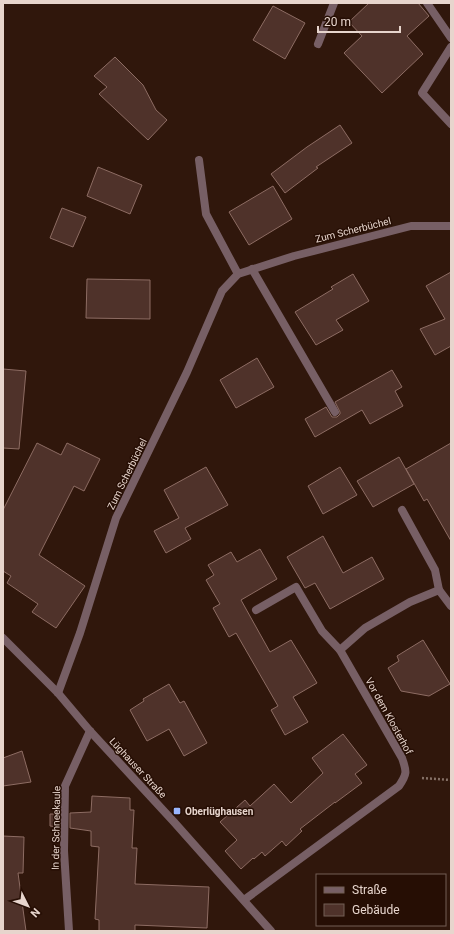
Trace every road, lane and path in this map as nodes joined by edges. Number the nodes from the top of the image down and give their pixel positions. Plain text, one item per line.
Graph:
1 (334, 3) edge
2 (427, 3) edge
3 (451, 38) edge
4 (318, 44) dead end
5 (451, 47) edge
6 (451, 124) edge
7 (199, 160) dead end
8 (451, 226) edge
9 (252, 269) junction
10 (238, 274) junction
11 (335, 412) dead end
12 (402, 510) dead end
13 (439, 590) junction
14 (451, 606) edge
15 (256, 610) dead end
16 (3, 638) edge
17 (340, 650) junction
18 (58, 693) junction
19 (90, 731) junction
20 (405, 777) junction
21 (451, 780) edge
22 (244, 900) junction
23 (69, 931) edge
24 (271, 931) edge

1 - 4 street
2 - 3 street
5 - 6 street
7 - 10 street
8 - 9 street, Zum Scherbüchel
9 - 10 street, Zum Scherbüchel
9 - 11 street
10 - 18 street, Zum Scherbüchel
12 - 13 street
13 - 14 street
13 - 17 street
15 - 17 street, Vor dem Klosterhof
16 - 18 street, Lüghauser Straße
17 - 20 street, Vor dem Klosterhof
18 - 19 street, Lüghauser Straße
19 - 22 street, Lüghauser Straße
19 - 23 street, In der Schneekaule
20 - 21 path
20 - 22 street
22 - 24 street, Lüghauser Straße

